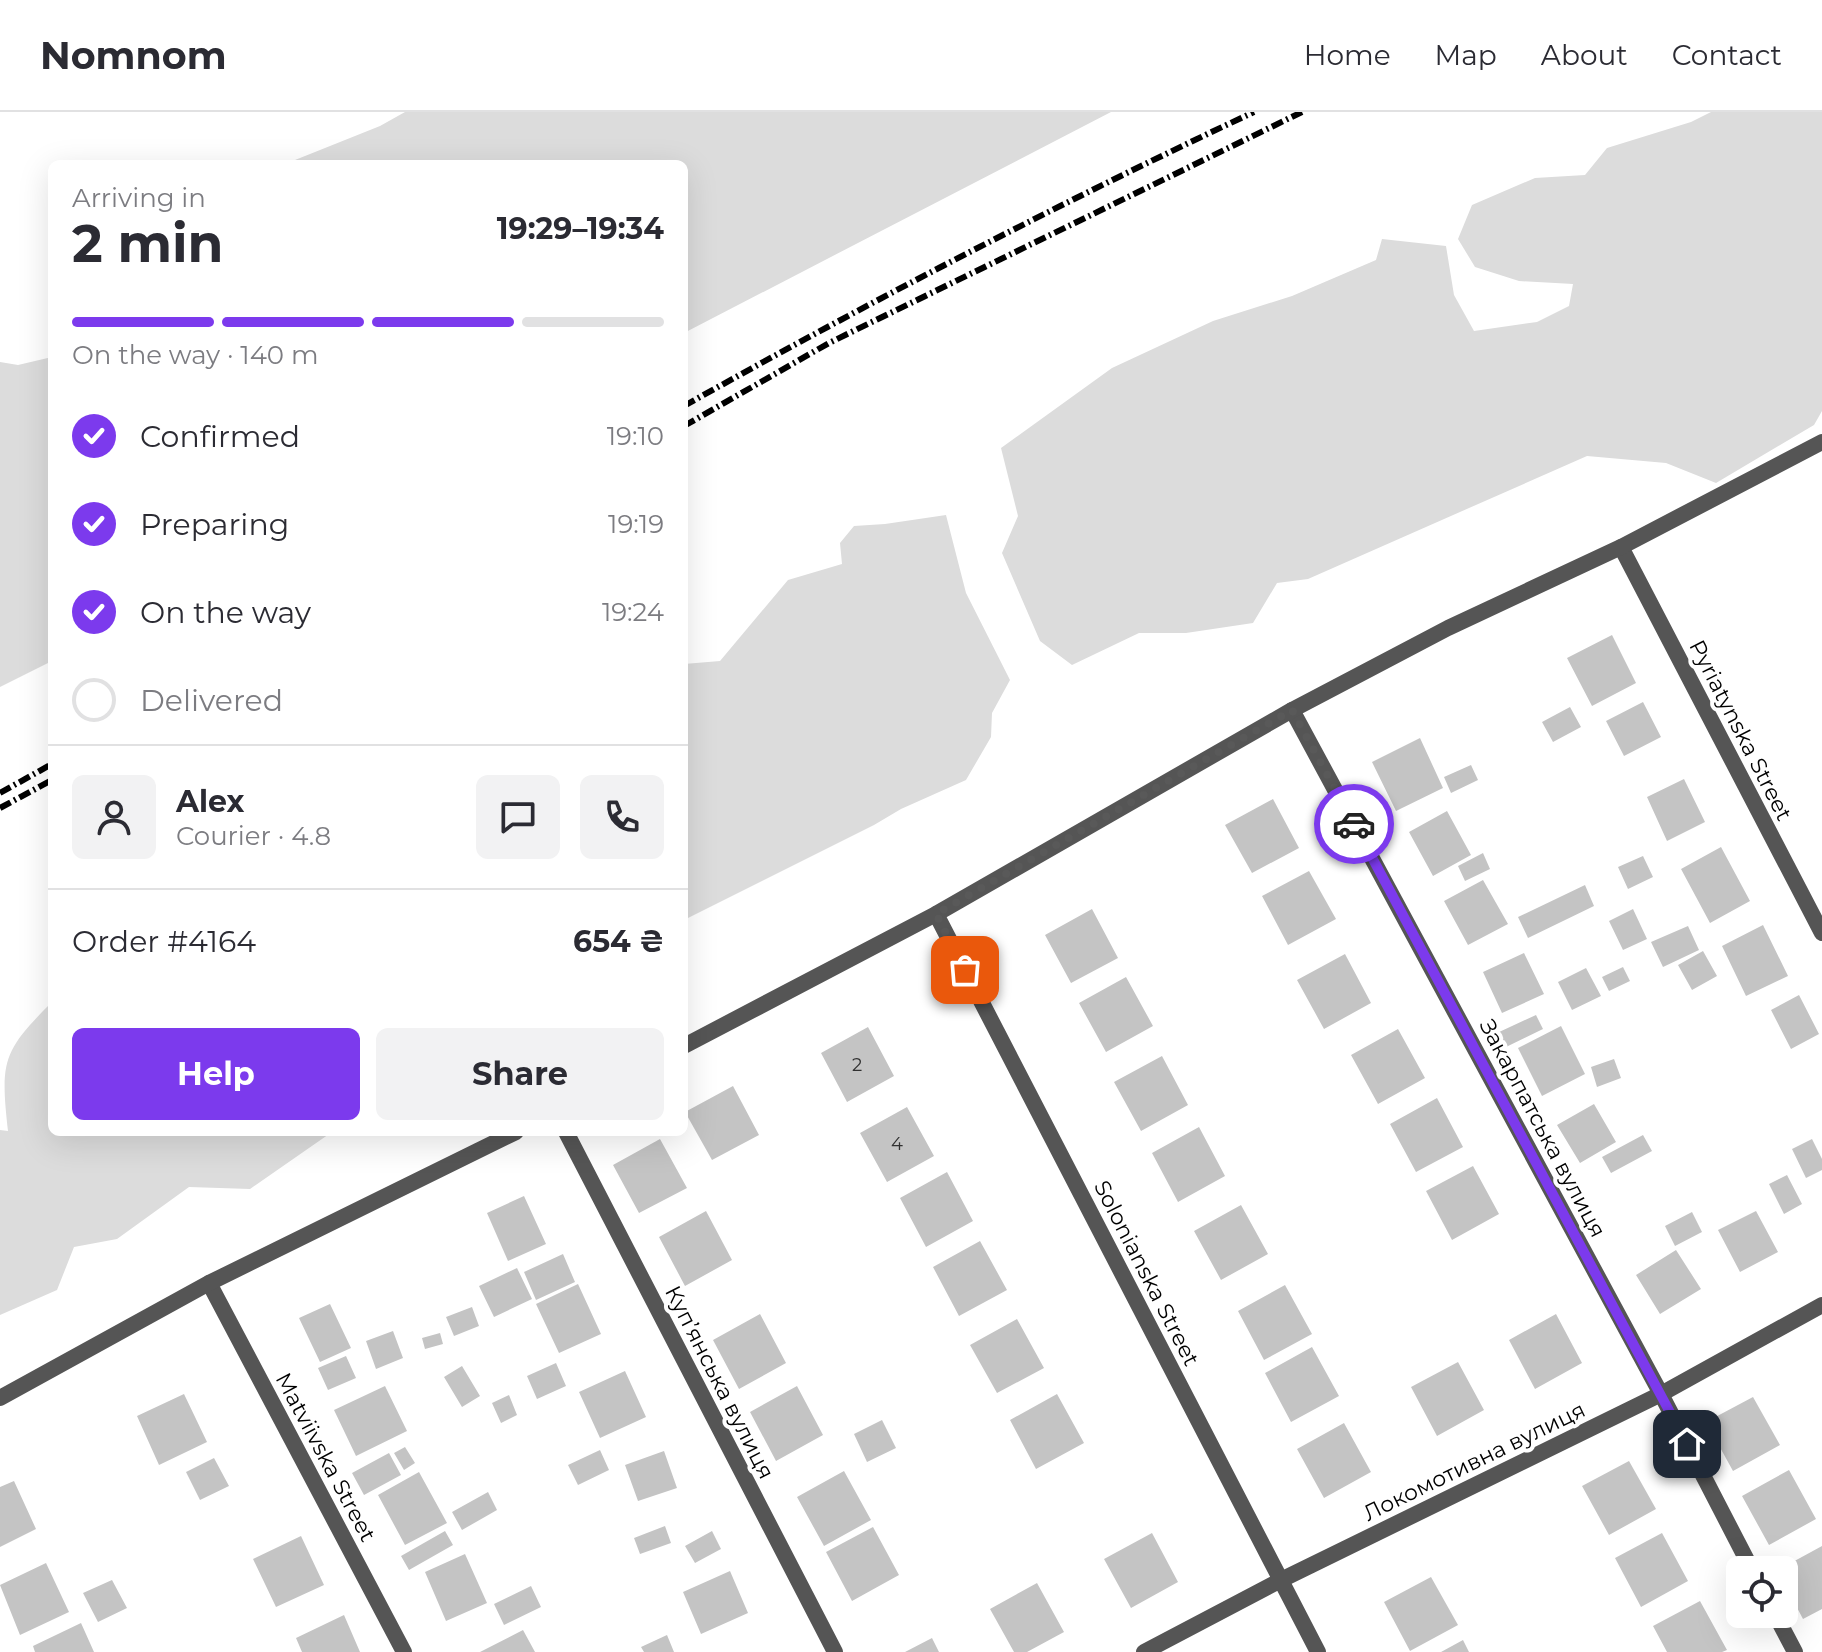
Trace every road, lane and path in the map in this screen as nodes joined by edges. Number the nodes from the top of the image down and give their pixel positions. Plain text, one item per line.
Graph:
1 (1822, 442) edge
2 (1621, 547) junction
3 (1292, 710) junction
4 (936, 914) junction
5 (1822, 933) edge
6 (688, 1044) edge
7 (508, 1136) edge
8 (568, 1136) edge
9 (209, 1283) junction
10 (1822, 1305) edge
11 (1661, 1394) junction
12 (0, 1398) edge
13 (1745, 1556) edge
14 (1281, 1580) junction
15 (1782, 1628) edge
16 (404, 1652) edge
17 (835, 1652) edge
18 (1144, 1652) edge
19 (1318, 1652) edge
20 (1795, 1652) edge

1 - 2 street
2 - 3 street
2 - 5 street, Pyriatynska Street
3 - 4 street
3 - 11 street, Закарпатська вулиця
4 - 6 street
4 - 14 street, Solonianska Street
7 - 9 street
8 - 17 street, Купʼянська вулиця
9 - 12 street
9 - 16 street, Matviivska Street
10 - 11 street, Локомотивна вулиця
11 - 13 street, Закарпатська вулиця
11 - 14 street, Локомотивна вулиця
14 - 18 street, Локомотивна вулиця
14 - 19 street, Solonianska Street
15 - 20 street

